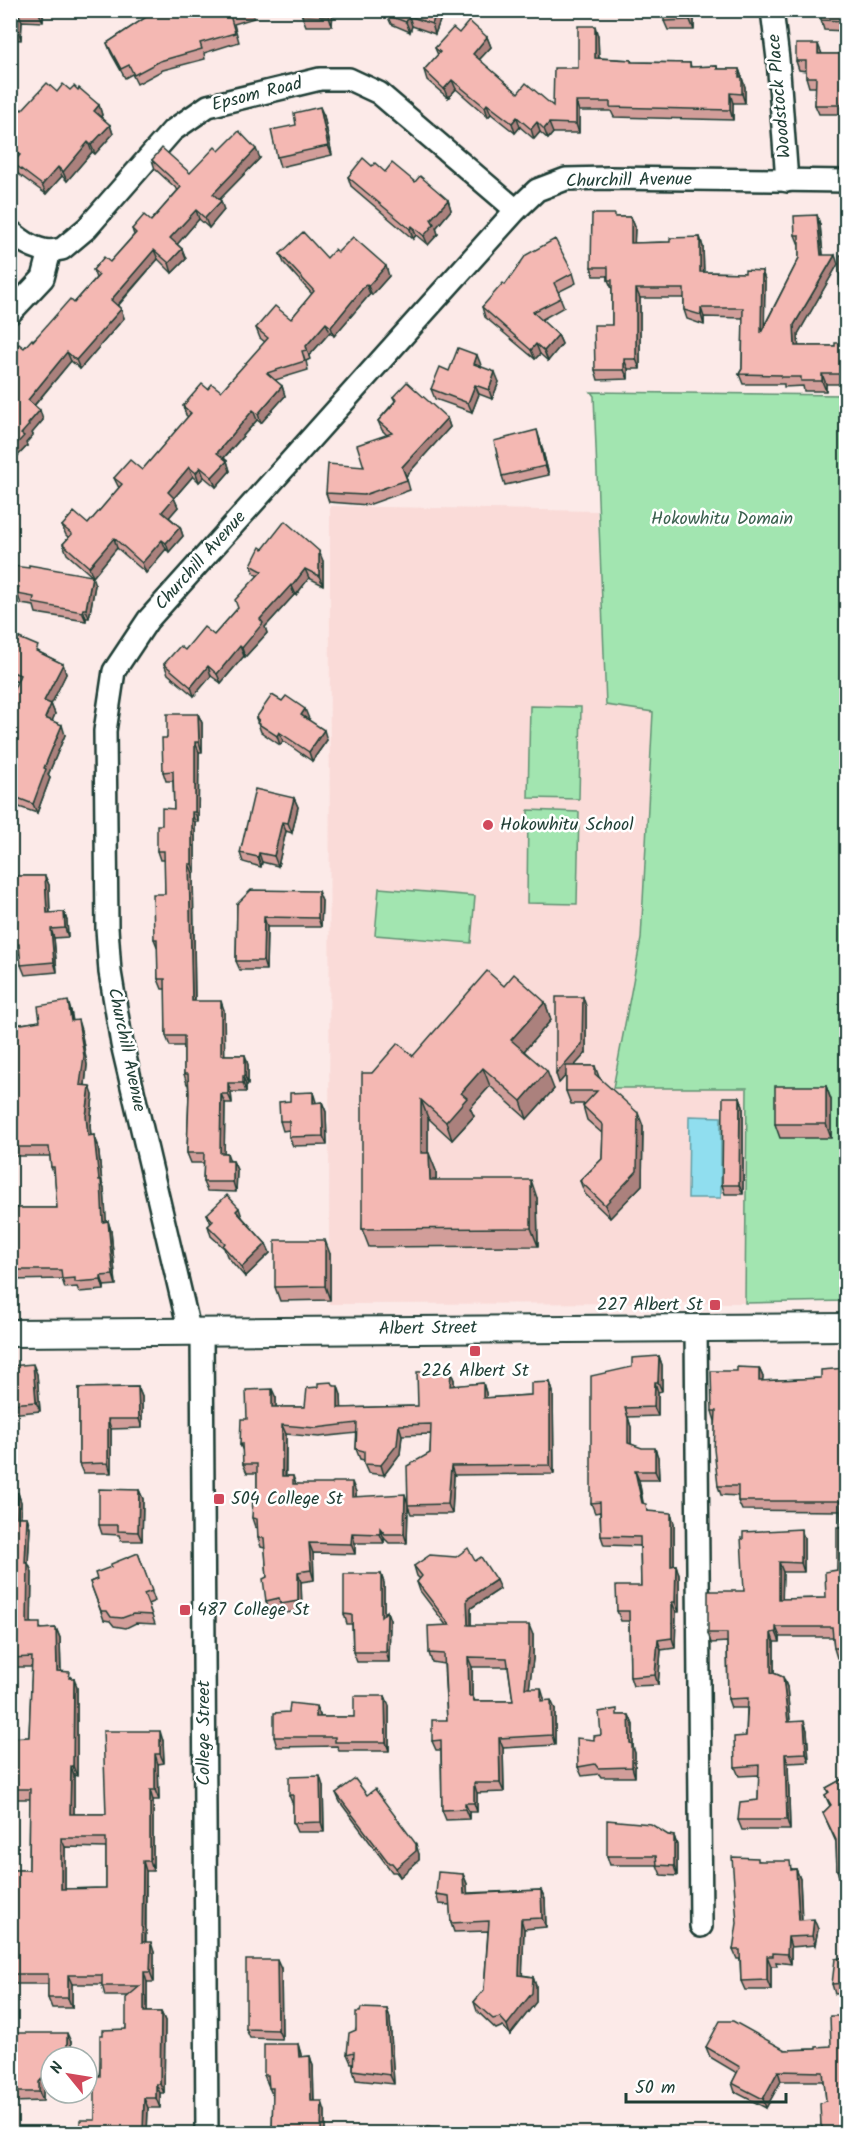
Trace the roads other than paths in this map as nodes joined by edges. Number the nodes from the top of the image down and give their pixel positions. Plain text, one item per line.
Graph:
1 (772, 10) edge
2 (787, 181) junction
3 (846, 181) edge
4 (516, 210) junction
5 (10, 231) edge
6 (50, 251) junction
7 (10, 313) edge
8 (846, 1327) edge
9 (696, 1328) junction
10 (196, 1332) junction
11 (10, 1333) edge
12 (701, 1926) dead end
13 (207, 2133) edge

1 - 2 street, Woodstock Place
2 - 3 street, Churchill Avenue
2 - 4 street, Churchill Avenue
4 - 6 street, Epsom Road
4 - 10 street, Churchill Avenue
5 - 6 street
6 - 7 street
8 - 9 main road, Albert Street
9 - 10 main road, Albert Street
9 - 12 street
10 - 11 main road, Albert Street
10 - 13 street, College Street

